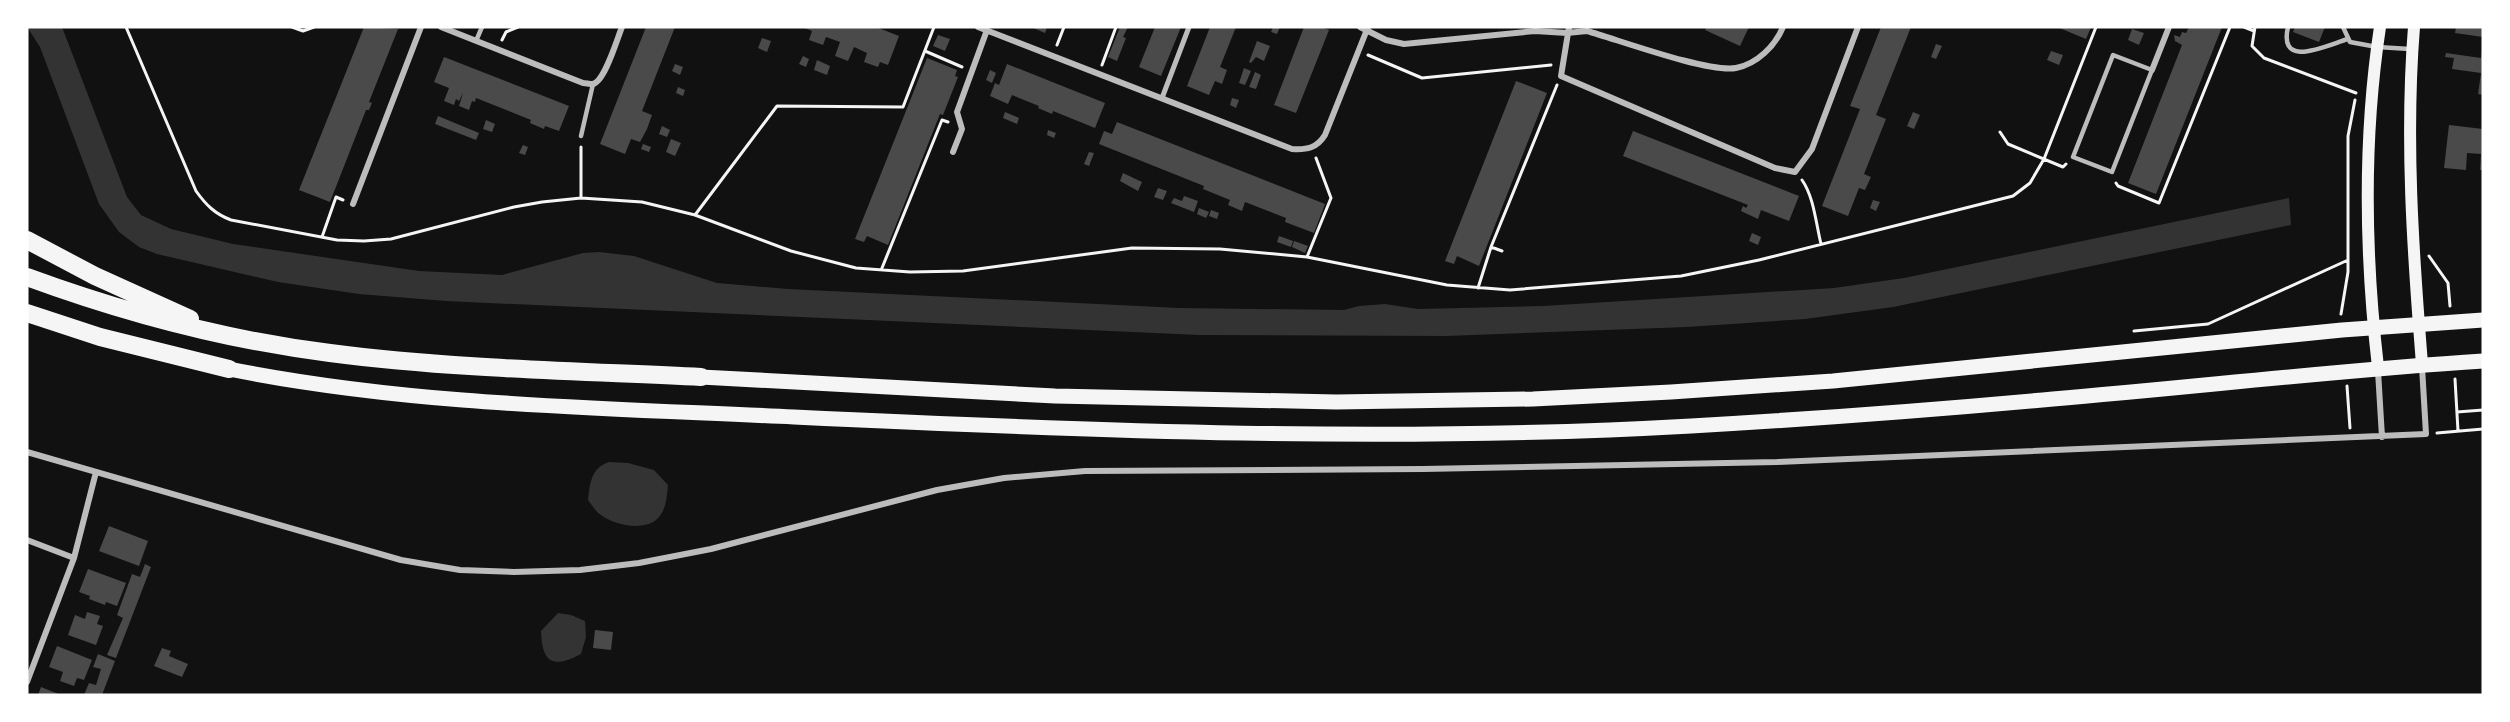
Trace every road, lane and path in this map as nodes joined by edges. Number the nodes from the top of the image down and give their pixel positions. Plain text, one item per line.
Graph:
1 (126, 27) edge
2 (292, 27) edge
3 (314, 27) edge
4 (421, 27) edge
5 (441, 27) edge
6 (482, 27) edge
7 (518, 27) edge
8 (622, 27) edge
9 (934, 27) edge
10 (978, 27) edge
11 (1064, 27) edge
12 (1116, 27) edge
13 (1189, 27) edge
14 (1360, 27) edge
15 (1783, 27) edge
16 (1858, 27) edge
17 (2096, 27) edge
18 (2169, 27) edge
19 (2230, 27) edge
20 (2244, 27) edge
21 (2288, 27) edge
22 (2343, 27) edge
23 (2380, 27) edge
24 (2414, 27) edge
25 (1368, 28) edge
26 (2255, 29) edge
27 (987, 30) junction
28 (1568, 30) edge
29 (2348, 39) junction
30 (476, 41) junction
31 (2377, 47) junction
32 (498, 49) junction
33 (2412, 49) junction
34 (925, 51) junction
35 (1359, 51) junction
36 (1053, 56) junction
37 (1562, 64) junction
38 (964, 68) dead end
39 (2152, 70) junction
40 (1099, 73) junction
41 (1561, 76) junction
42 (593, 84) junction
43 (1162, 98) junction
44 (962, 129) junction
45 (2000, 132) dead end
46 (581, 136) joint
47 (1312, 148) junction
48 (953, 152) dead end
49 (2073, 157) junction
50 (2044, 159) junction
51 (1795, 172) junction
52 (2112, 172) junction
53 (581, 198) junction
54 (353, 204) joint
55 (695, 215) junction
56 (322, 237) junction
57 (27, 240) edge
58 (1821, 244) junction
59 (1491, 247) junction
60 (1502, 251) dead end
61 (2427, 252) dead end
62 (1307, 257) junction
63 (2349, 260) junction
64 (882, 268) junction
65 (27, 277) edge
66 (1478, 288) junction
67 (27, 311) edge
68 (2483, 320) edge
69 (2451, 321) junction
70 (2419, 324) junction
71 (2373, 328) junction
72 (2342, 330) junction
73 (2134, 331) dead end
74 (226, 335) junction
75 (2483, 361) edge
76 (2454, 363) junction
77 (2422, 364) junction
78 (2378, 367) junction
79 (229, 369) joint
80 (2345, 371) junction
81 (701, 377) joint
82 (2483, 410) edge
83 (2457, 412) junction
84 (2483, 429) edge
85 (2458, 431) junction
86 (2426, 434) junction
87 (2382, 437) junction
88 (2351, 438) junction
89 (27, 452) edge
90 (96, 472) junction
91 (27, 540) edge
92 (74, 558) junction
93 (27, 682) edge

1 - 56 path
2 - 3 path
4 - 54 street
5 - 30 street
6 - 30 lane
7 - 32 path
8 - 42 street
9 - 34 path
10 - 27 street
11 - 36 path
12 - 40 path
13 - 43 street
14 - 25 street
15 - 28 street
16 - 51 street
17 - 50 path
18 - 39 street
19 - 52 path
20 - 26 path
21 - 29 lane
22 - 29 lane
23 - 31 main road
24 - 33 main road
25 - 28 street
25 - 35 street
26 - 63 path
27 - 36 street
27 - 44 street
28 - 37 street
29 - 31 lane
30 - 32 street
31 - 33 lane
31 - 71 main road
32 - 42 street
33 - 70 main road
34 - 38 path
34 - 55 path
35 - 37 path
35 - 47 street
36 - 40 street
37 - 41 street
39 - 49 lane
39 - 52 lane
40 - 43 street
41 - 51 street
41 - 59 path
42 - 46 lane
43 - 47 street
44 - 48 street
44 - 64 path
45 - 50 path
46 - 53 path
47 - 62 path
49 - 50 path
49 - 52 lane
50 - 58 path
51 - 58 path
53 - 55 path
53 - 56 path
54 - 56 path
55 - 64 path
57 - 74 highway
58 - 66 path
59 - 60 path
59 - 66 path
61 - 69 path
62 - 64 path
62 - 66 path
63 - 72 path
63 - 73 path
65 - 74 highway
67 - 79 highway
68 - 69 main road
69 - 70 main road
70 - 71 main road
70 - 77 main road
71 - 72 main road
71 - 78 main road
72 - 81 main road
74 - 81 highway
75 - 76 main road
76 - 77 main road
76 - 83 path
77 - 78 main road
77 - 86 street
78 - 80 main road
78 - 87 street
79 - 80 main road
80 - 88 path
82 - 83 path
83 - 85 path
84 - 85 path
85 - 86 path
86 - 87 street
87 - 88 street
88 - 90 street
89 - 90 street
90 - 92 street
91 - 92 street
92 - 93 street

